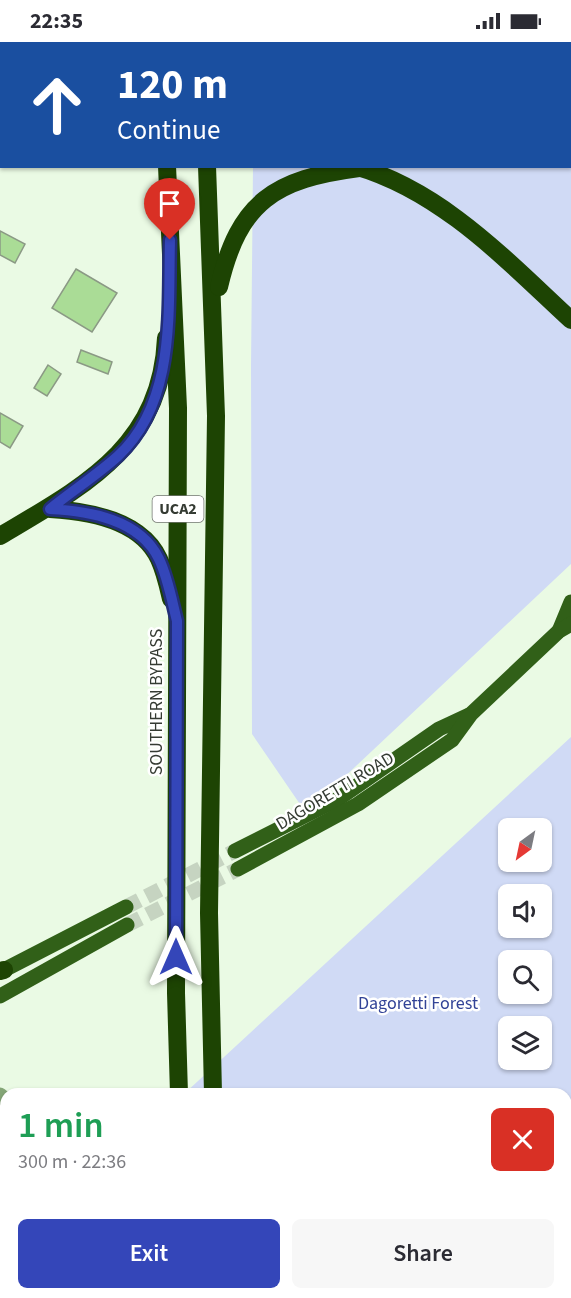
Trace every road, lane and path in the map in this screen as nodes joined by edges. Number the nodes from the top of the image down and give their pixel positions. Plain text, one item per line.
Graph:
1 (167, 168) edge
2 (207, 168) edge
3 (352, 168) edge
4 (360, 168) edge
5 (171, 217) junction
6 (214, 312) junction
7 (571, 320) edge
8 (50, 509) junction
9 (0, 536) edge
10 (571, 602) edge
11 (177, 621) junction
12 (565, 628) edge
13 (471, 714) junction
14 (235, 851) tunnel mouth
15 (238, 869) tunnel mouth
16 (126, 907) tunnel mouth
17 (127, 925) tunnel mouth
18 (1, 971) edge
19 (0, 996) edge
20 (178, 1088) edge
21 (213, 1088) edge

1 - 5 highway, SOUTHERN BYPASS / UCA2
2 - 6 highway, UCA2
3 - 6 highway
4 - 7 highway
5 - 8 highway
5 - 11 highway, SOUTHERN BYPASS / UCA2
6 - 21 highway, UCA2
8 - 9 highway
8 - 11 highway
10 - 12 main road, DAGORETTI ROAD
11 - 20 highway, SOUTHERN BYPASS / UCA2
12 - 13 main road, DAGORETTI ROAD
13 - 14 main road, DAGORETTI ROAD
13 - 15 main road, DAGORETTI ROAD
16 - 18 main road
17 - 19 main road

